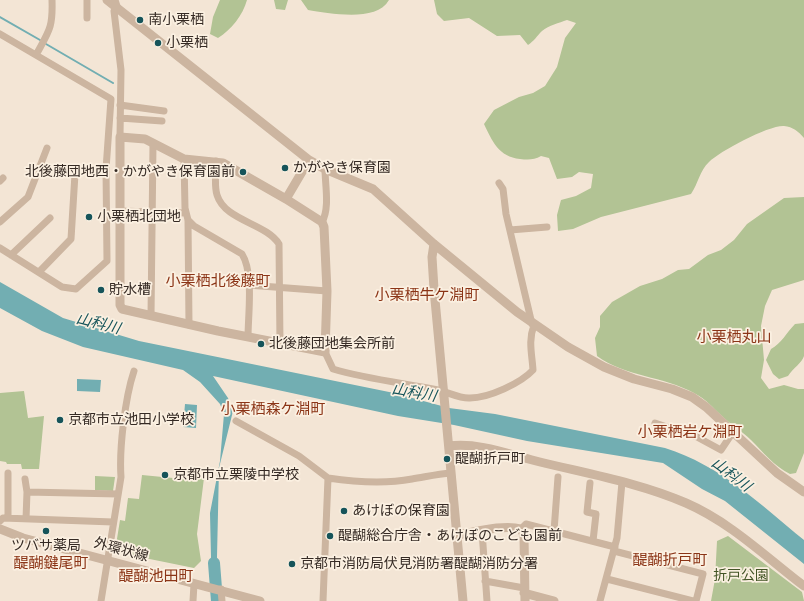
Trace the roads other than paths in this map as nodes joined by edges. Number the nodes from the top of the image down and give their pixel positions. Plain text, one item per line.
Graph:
1 (52, 0) edge
2 (86, 0) edge
3 (107, 0) edge
4 (116, 3) edge
5 (87, 18) dead end
6 (0, 34) edge
7 (36, 55) junction
8 (120, 106) junction
9 (164, 111) dead end
10 (120, 118) junction
11 (162, 121) dead end
12 (120, 137) junction
13 (153, 144) junction
14 (48, 148) dead end
15 (184, 159) junction
16 (309, 160) junction
17 (216, 161) junction
18 (325, 170) junction
19 (75, 174) dead end
20 (499, 183) dead end
21 (286, 199) junction
22 (120, 211) junction
23 (152, 212) junction
24 (185, 213) junction
25 (50, 218) dead end
26 (188, 220) junction
27 (0, 222) edge
28 (322, 222) junction
29 (547, 227) dead end
30 (510, 230) junction
31 (434, 244) junction
32 (0, 248) edge
33 (11, 255) junction
34 (39, 272) junction
35 (248, 285) junction
36 (280, 288) junction
37 (327, 291) junction
38 (152, 316) junction
39 (533, 324) junction
40 (189, 325) junction
41 (248, 337) junction
42 (280, 344) junction
43 (325, 352) junction
44 (134, 371) dead end
45 (444, 393) junction
46 (236, 421) dead end
47 (660, 422) dead end
48 (732, 432) junction
49 (449, 446) junction
50 (451, 472) junction
51 (8, 473) dead end
52 (558, 477) dead end
53 (328, 478) junction
54 (25, 479) dead end
55 (622, 482) junction
56 (590, 483) dead end
57 (27, 492) junction
58 (804, 492) edge
59 (118, 494) junction
60 (8, 518) junction
61 (26, 519) junction
62 (0, 521) edge
63 (113, 522) junction
64 (0, 529) edge
65 (521, 529) junction
66 (482, 531) junction
67 (554, 532) junction
68 (457, 535) junction
69 (593, 541) junction
70 (615, 549) junction
71 (108, 560) junction
72 (606, 578) junction
73 (485, 581) junction
74 (194, 584) junction
75 (804, 586) edge
76 (221, 590) junction
77 (524, 594) edge
78 (101, 601) edge
79 (193, 601) edge
80 (222, 601) edge
81 (260, 601) edge
82 (323, 601) edge
83 (463, 601) edge
84 (487, 601) edge
85 (554, 601) edge
86 (600, 601) edge
87 (694, 601) edge

1 - 7 street
2 - 5 street
3 - 4 street
4 - 8 street
4 - 16 street
6 - 7 street
7 - 34 street
8 - 9 street
8 - 10 street
10 - 11 street
10 - 12 street
12 - 13 street
12 - 22 street
13 - 15 street
13 - 23 street
14 - 27 street
15 - 17 street
15 - 24 street
16 - 18 street
16 - 21 street
17 - 21 street
17 - 36 street
18 - 28 street
18 - 31 street
19 - 34 street
20 - 30 street
21 - 28 street
22 - 23 street
22 - 38 street
23 - 24 street
23 - 38 street
24 - 26 street
25 - 33 street
26 - 35 street
26 - 40 street
28 - 37 street
29 - 30 street
30 - 39 street
31 - 39 street
31 - 45 street
32 - 33 street
33 - 34 street
35 - 36 street
35 - 41 street
36 - 37 street
36 - 42 street
37 - 43 street
38 - 40 street
39 - 45 street
39 - 48 street
40 - 41 street
41 - 42 street
42 - 43 street
43 - 45 street
44 - 59 street
45 - 49 street
46 - 53 street
47 - 48 street
48 - 58 street
49 - 50 street
49 - 55 street
50 - 53 street
50 - 68 street
51 - 60 street
52 - 67 street
53 - 82 street
54 - 57 street
55 - 70 street
55 - 75 street
56 - 69 street
57 - 59 street
57 - 61 street
59 - 63 street
60 - 61 street
60 - 62 street
61 - 63 street
63 - 71 street
64 - 71 street, 外環状線
65 - 66 street
65 - 67 street
65 - 77 street
66 - 68 street
66 - 73 street
67 - 69 street
68 - 83 street
69 - 70 street
70 - 72 street
70 - 87 street
71 - 74 street, 外環状線
71 - 78 street
72 - 86 street
72 - 87 street
73 - 77 street
73 - 84 street
74 - 76 street, 外環状線
74 - 79 street
76 - 80 street
76 - 81 street, 外環状線
77 - 85 street

